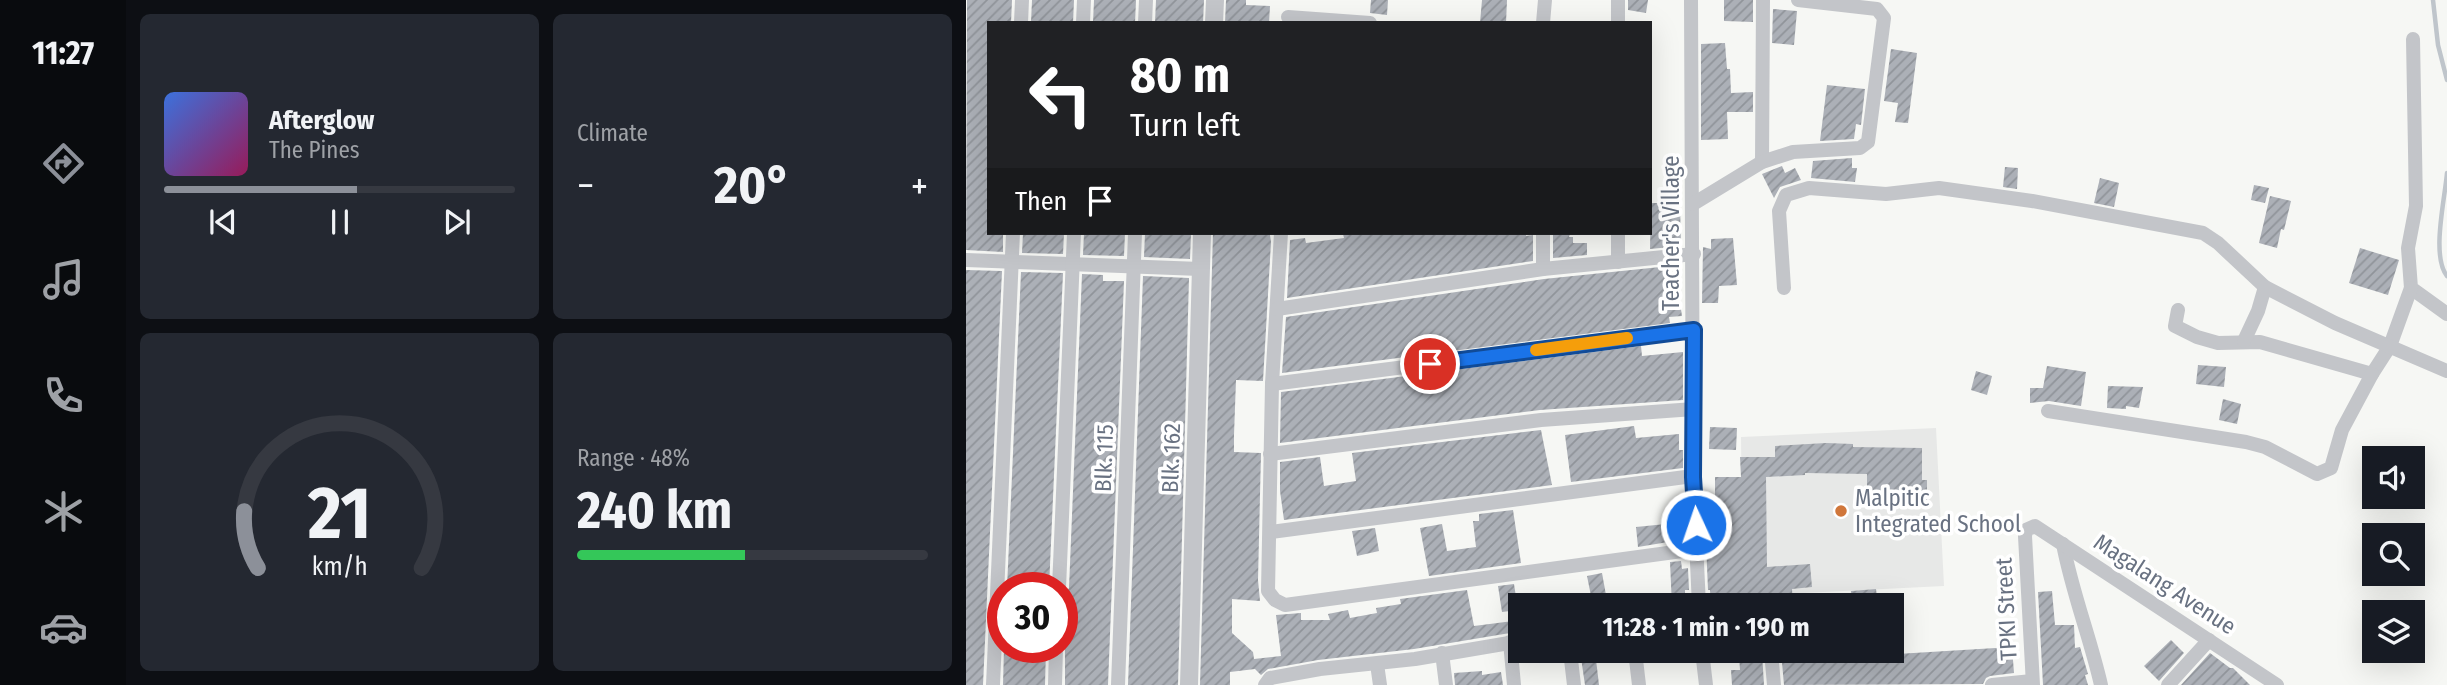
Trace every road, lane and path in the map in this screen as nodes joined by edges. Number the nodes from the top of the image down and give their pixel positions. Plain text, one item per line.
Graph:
1 (1022, 0) edge
2 (1084, 0) edge
3 (1146, 0) edge
4 (1215, 0) edge
5 (1287, 0) edge
6 (1545, 0) edge
7 (1618, 0) edge
8 (1691, 0) edge
9 (1763, 0) edge
10 (1798, 0) edge
11 (1287, 20) edge
12 (1021, 21) edge
13 (1083, 21) edge
14 (1145, 21) edge
15 (1214, 21) edge
16 (1315, 21) edge
17 (1543, 21) edge
18 (1618, 21) edge
19 (2413, 39) dead end
20 (1762, 162) junction
21 (1693, 204) junction
22 (1013, 235) edge
23 (1074, 235) edge
24 (1135, 235) edge
25 (1202, 235) edge
26 (1281, 235) edge
27 (1543, 235) edge
28 (1618, 235) edge
29 (1694, 254) junction
30 (966, 260) edge
31 (1012, 262) junction
32 (1618, 262) junction
33 (1073, 263) junction
34 (1134, 268) junction
35 (1200, 269) junction
36 (1543, 270) junction
37 (2264, 286) junction
38 (1784, 288) dead end
39 (2411, 288) junction
40 (1277, 309) junction
41 (2178, 310) dead end
42 (2447, 314) edge
43 (1694, 330) junction
44 (2244, 341) junction
45 (2390, 346) junction
46 (2447, 371) edge
47 (2372, 374) junction
48 (1272, 384) junction
49 (1694, 409) junction
50 (2048, 411) dead end
51 (1270, 454) junction
52 (1693, 477) junction
53 (2026, 530) joint
54 (1270, 532) junction
55 (2063, 544) junction
56 (1697, 549) junction
57 (1060, 572) edge
58 (1699, 593) edge
59 (2209, 640) junction
60 (1508, 643) edge
61 (1441, 653) junction
62 (1056, 663) edge
63 (1515, 663) edge
64 (1571, 663) edge
65 (1636, 663) edge
66 (1703, 663) edge
67 (1772, 663) edge
68 (1377, 664) junction
69 (1320, 669) junction
70 (2033, 683) edge
71 (993, 685) edge
72 (1055, 685) edge
73 (1118, 685) edge
74 (1189, 685) edge
75 (1265, 685) edge
76 (1322, 685) edge
77 (1380, 685) edge
78 (1446, 685) edge
79 (1514, 685) edge
80 (1574, 685) edge
81 (1639, 685) edge
82 (1706, 685) edge
83 (1774, 685) edge
84 (1992, 685) edge
85 (2101, 685) edge
86 (2168, 685) edge
87 (2277, 685) edge

1 - 12 street
2 - 13 street
3 - 14 street
4 - 15 street
5 - 11 street
6 - 17 street
7 - 18 street
8 - 21 street, Teacher's Village
9 - 20 street
10 - 20 street
11 - 16 street
19 - 39 street
20 - 21 street
21 - 29 street, Teacher's Village
22 - 31 street
23 - 33 street
24 - 34 street, Blk. 115
25 - 35 street, Blk. 162
26 - 40 street
27 - 36 street
28 - 32 street
29 - 32 street
29 - 43 street, Teacher's Village
30 - 31 street
31 - 33 street
31 - 71 street
32 - 36 street
33 - 34 street
33 - 57 street
34 - 35 street
34 - 73 street, Blk. 115
35 - 74 street, Blk. 162
36 - 40 street
37 - 38 street
37 - 44 street
37 - 45 street
39 - 42 street
39 - 45 street
40 - 48 street
41 - 44 street
43 - 48 street
43 - 49 street, Teacher's Village
44 - 47 street
45 - 46 street
45 - 47 street
47 - 50 street
48 - 51 street
49 - 51 street
49 - 52 street, Teacher's Village
51 - 54 street
52 - 54 street
52 - 56 street, Teacher's Village
53 - 55 street, Magalang Avenue
53 - 70 street, TPKI Street
54 - 56 street
55 - 59 street, Magalang Avenue
55 - 85 street
56 - 58 street, Teacher's Village
59 - 86 street
59 - 87 street, Magalang Avenue
60 - 61 street
61 - 68 street
61 - 78 street
62 - 72 street
63 - 79 street
64 - 80 street
65 - 81 street
66 - 82 street
67 - 83 street
68 - 69 street
68 - 77 street
69 - 75 street
69 - 76 street
70 - 84 street

